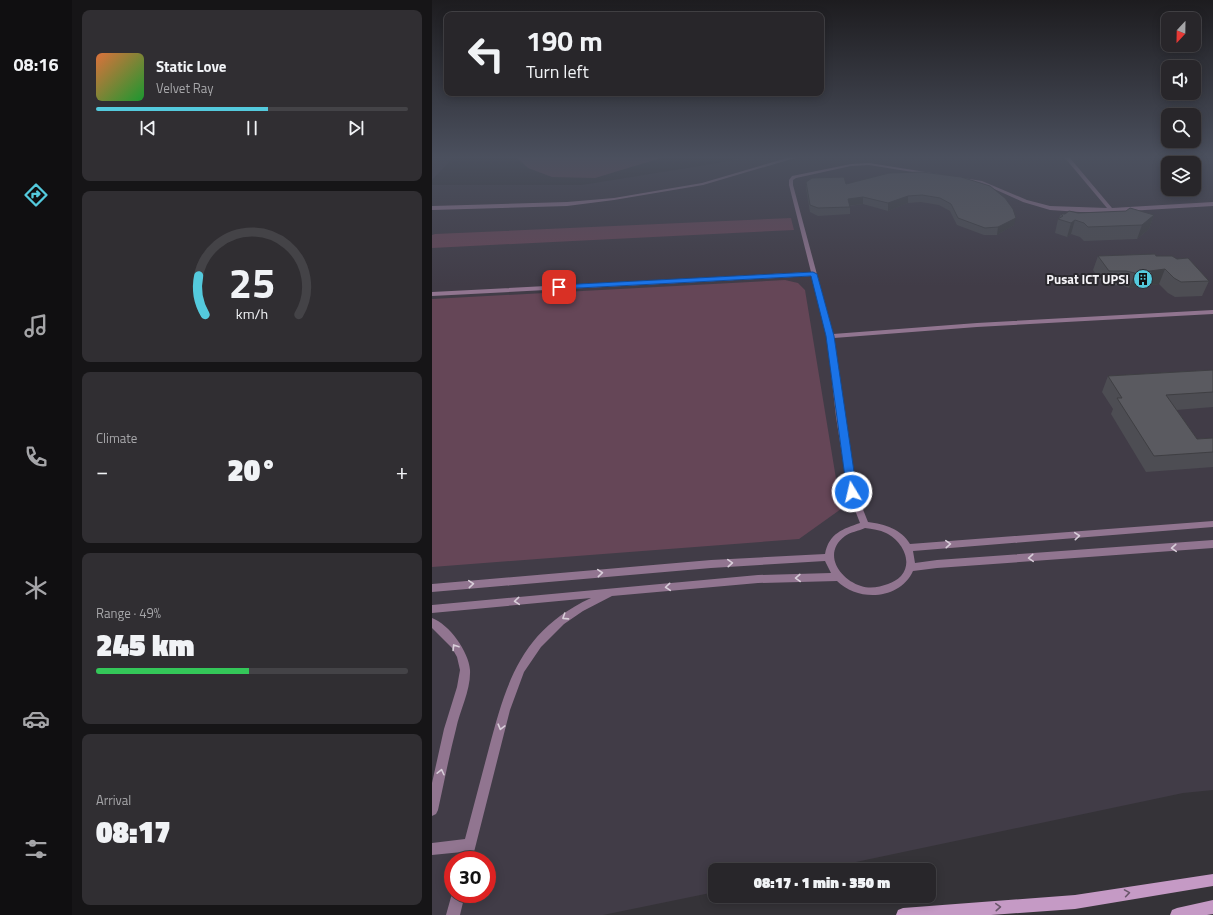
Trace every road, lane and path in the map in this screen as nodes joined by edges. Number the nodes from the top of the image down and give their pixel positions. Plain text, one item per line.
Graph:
1 (570, 201) edge
2 (598, 201) edge
3 (795, 201) edge
4 (1023, 201) edge
5 (1103, 201) edge
6 (1213, 204) edge
7 (432, 205) edge
8 (432, 208) edge
9 (1111, 210) junction
10 (813, 274) junction
11 (432, 294) edge
12 (1213, 312) edge
13 (830, 336) junction
14 (1213, 524) edge
15 (866, 525) junction
16 (1213, 544) edge
17 (909, 548) junction
18 (829, 557) junction
19 (910, 568) junction
20 (837, 577) junction
21 (432, 588) edge
22 (612, 593) junction
23 (432, 609) edge
24 (432, 622) edge
25 (432, 810) edge
26 (470, 845) junction
27 (432, 849) edge
28 (468, 851) edge
29 (1213, 880) edge
30 (456, 903) edge
31 (1213, 907) edge
32 (453, 915) edge
33 (903, 915) edge
34 (1177, 915) edge

1 - 7 street
2 - 8 street
3 - 10 street
4 - 9 street
5 - 9 street
6 - 9 street
10 - 11 street
10 - 13 street
12 - 13 street
13 - 15 street
17 -> 14 street
15 - 17 street
15 - 18 street
16 -> 19 street
17 - 19 street
18 - 20 street
21 -> 18 street
19 - 20 street
20 -> 22 street
22 -> 23 street
22 -> 26 street
25 -> 24 street
26 - 27 street
26 - 28 street
33 -> 29 main road
30 - 32 street
31 - 34 main road

